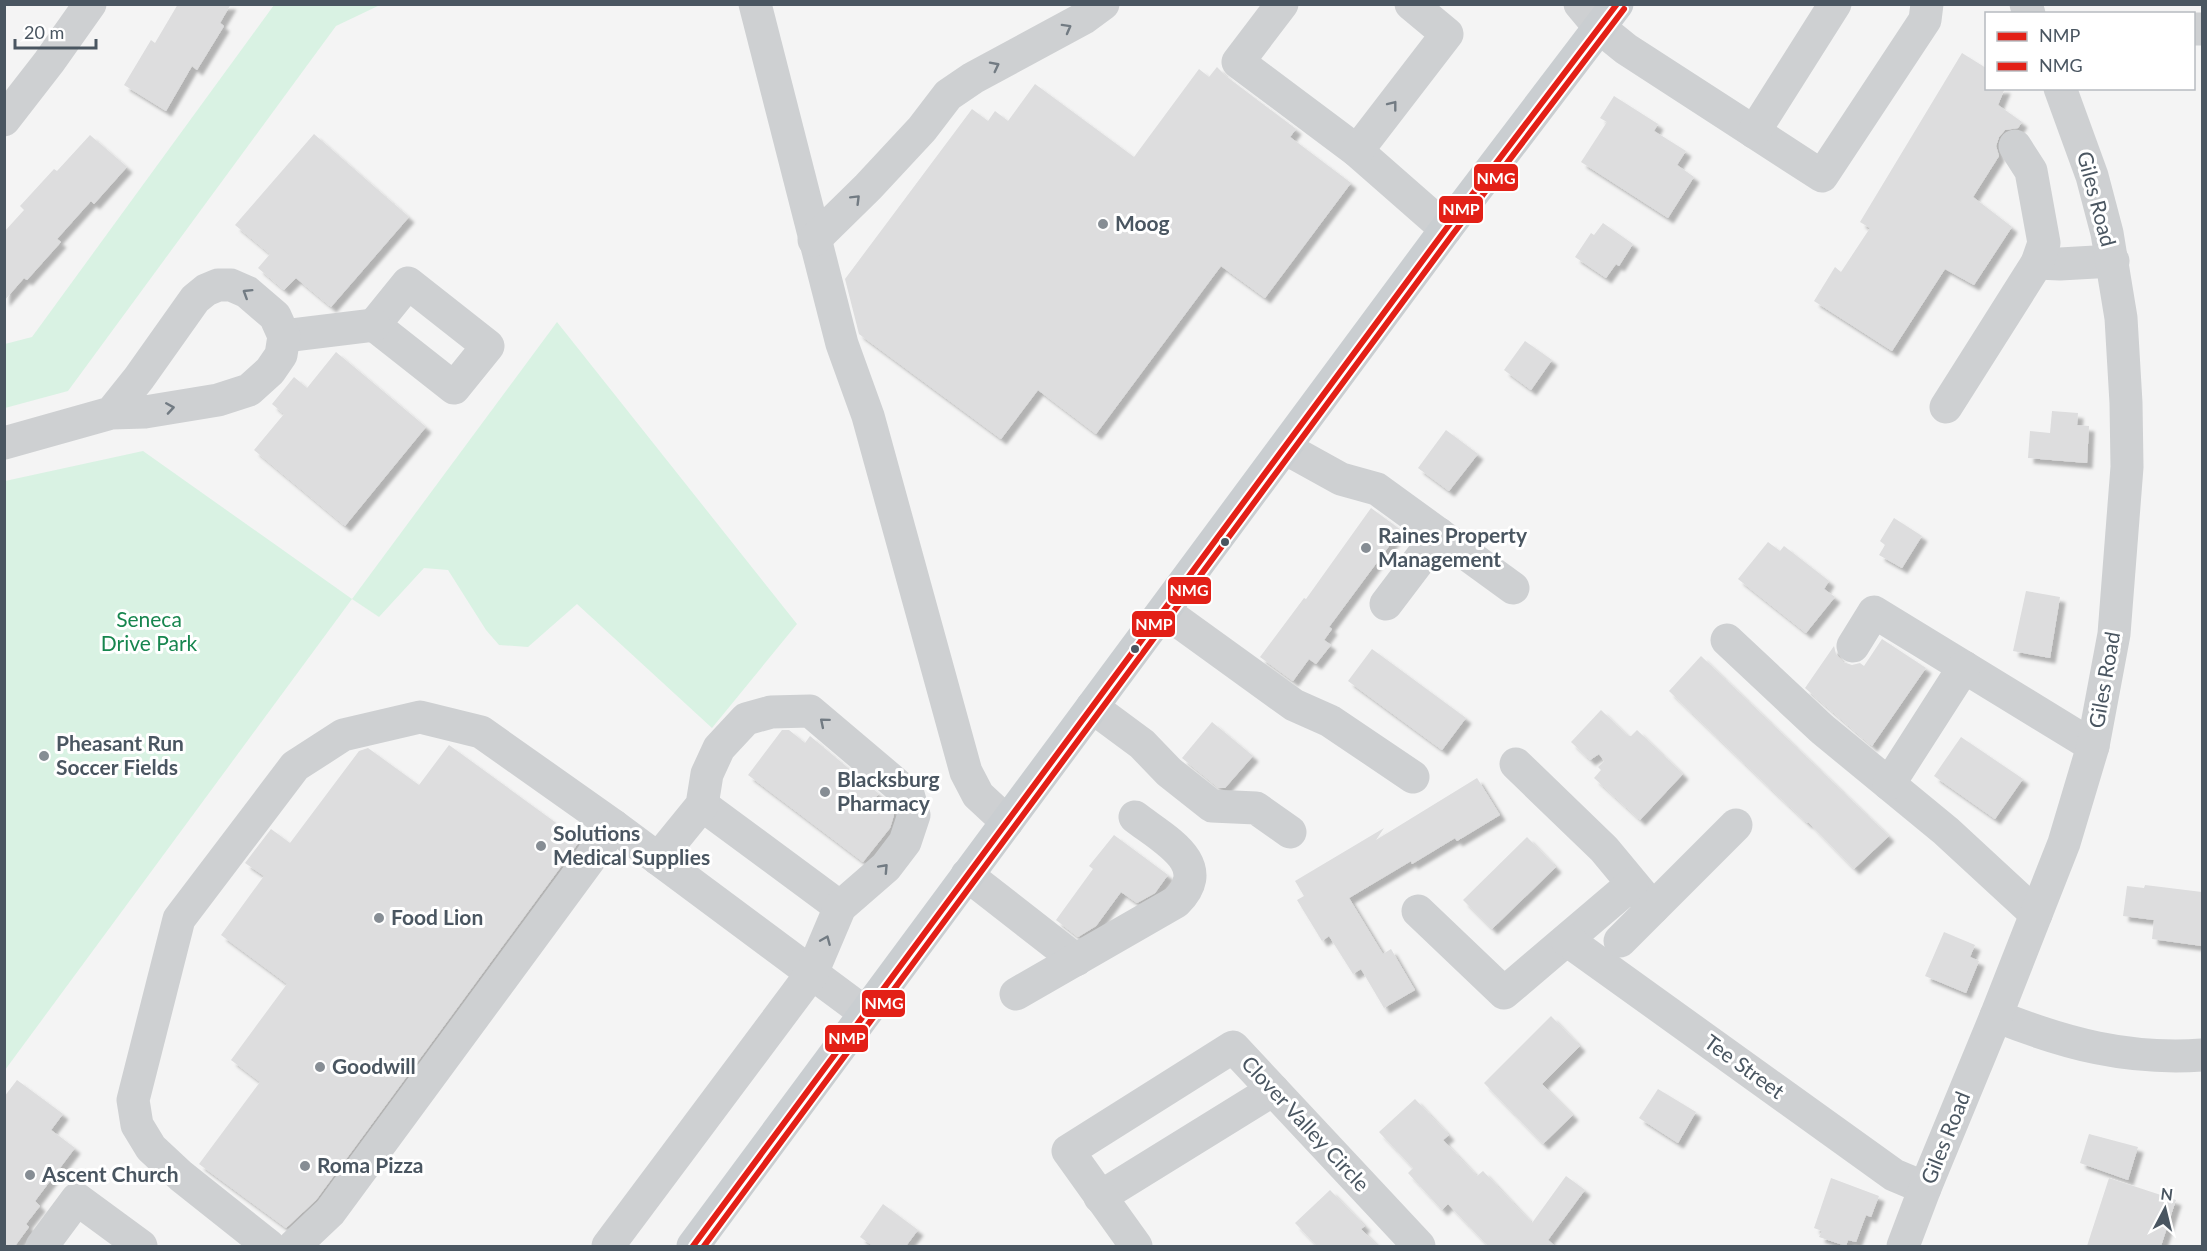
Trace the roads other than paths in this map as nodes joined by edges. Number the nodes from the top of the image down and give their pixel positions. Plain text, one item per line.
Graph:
1 (90, 4) edge
2 (755, 4) edge
3 (1103, 4) edge
4 (1282, 4) edge
5 (1412, 4) edge
6 (1835, 4) edge
7 (1927, 4) edge
8 (1599, 12) edge
9 (2061, 90) edge
10 (4, 120) edge
11 (1754, 132) junction
12 (2015, 146) dead end
13 (1357, 151) junction
14 (1446, 229) junction
15 (814, 240) junction
16 (2113, 261) junction
17 (2037, 263) junction
18 (374, 325) dead end
19 (284, 336) junction
20 (1946, 407) dead end
21 (111, 413) junction
22 (4, 443) edge
23 (1285, 448) junction
24 (1439, 534) junction
25 (1513, 588) dead end
26 (1386, 604) dead end
27 (1164, 610) junction
28 (1727, 640) dead end
29 (1853, 646) dead end
30 (1964, 667) junction
31 (1092, 707) junction
32 (2093, 746) junction
33 (1516, 764) dead end
34 (1413, 777) dead end
35 (1888, 784) junction
36 (702, 805) junction
37 (1135, 817) dead end
38 (1007, 822) junction
39 (1736, 825) dead end
40 (614, 826) junction
41 (1290, 832) dead end
42 (658, 859) junction
43 (967, 875) junction
44 (1643, 896) junction
45 (840, 907) junction
46 (1418, 911) dead end
47 (2036, 914) junction
48 (1567, 940) junction
49 (1620, 941) dead end
50 (1076, 960) junction
51 (812, 973) junction
52 (1016, 994) dead end
53 (864, 1012) junction
54 (1996, 1016) junction
55 (2202, 1055) edge
56 (1274, 1090) junction
57 (1924, 1188) junction
58 (1101, 1197) junction
59 (42, 1246) edge
60 (141, 1246) edge
61 (269, 1246) edge
62 (294, 1246) edge
63 (608, 1246) edge
64 (693, 1246) edge
65 (1136, 1246) edge
66 (1419, 1246) edge
67 (1903, 1246) edge

1 - 10 street
2 - 15 street
15 -> 3 street
4 - 13 street
13 -> 5 street
6 - 11 street
7 - 11 street
8 - 11 street
8 - 14 main road
9 - 16 street, Giles Road
12 - 17 street
13 - 14 street
14 - 23 main road
15 - 38 street
16 - 17 street
16 - 32 street, Giles Road
17 - 20 street
18 - 19 street
21 -> 19 street
19 -> 21 street
21 - 22 street
23 - 24 street
23 - 27 main road
24 - 25 street
24 - 26 street
27 - 31 main road
27 - 34 street
28 - 35 street
29 - 30 street
30 - 32 street
30 - 35 street
31 - 38 main road
31 - 41 street
32 - 47 street, Giles Road
33 - 44 street
35 - 47 street
36 - 42 street
36 - 45 street
45 -> 36 street
37 - 50 street
38 - 43 main road
39 - 44 street
40 - 42 street
40 - 61 street
40 - 62 street
42 - 51 street
43 - 50 street
43 - 53 main road
44 - 48 street
44 - 49 street
51 -> 45 street
46 - 48 street
47 - 54 street, Giles Road
48 - 57 street, Tee Street
50 - 52 street
51 - 53 street
51 - 63 street
53 - 64 main road
54 - 55 street
54 - 57 street, Giles Road
56 - 58 street
56 - 58 street, Clover Valley Circle
56 - 66 street, Clover Valley Circle
57 - 67 street, Giles Road
58 - 65 street, Clover Valley Circle
59 - 60 street

